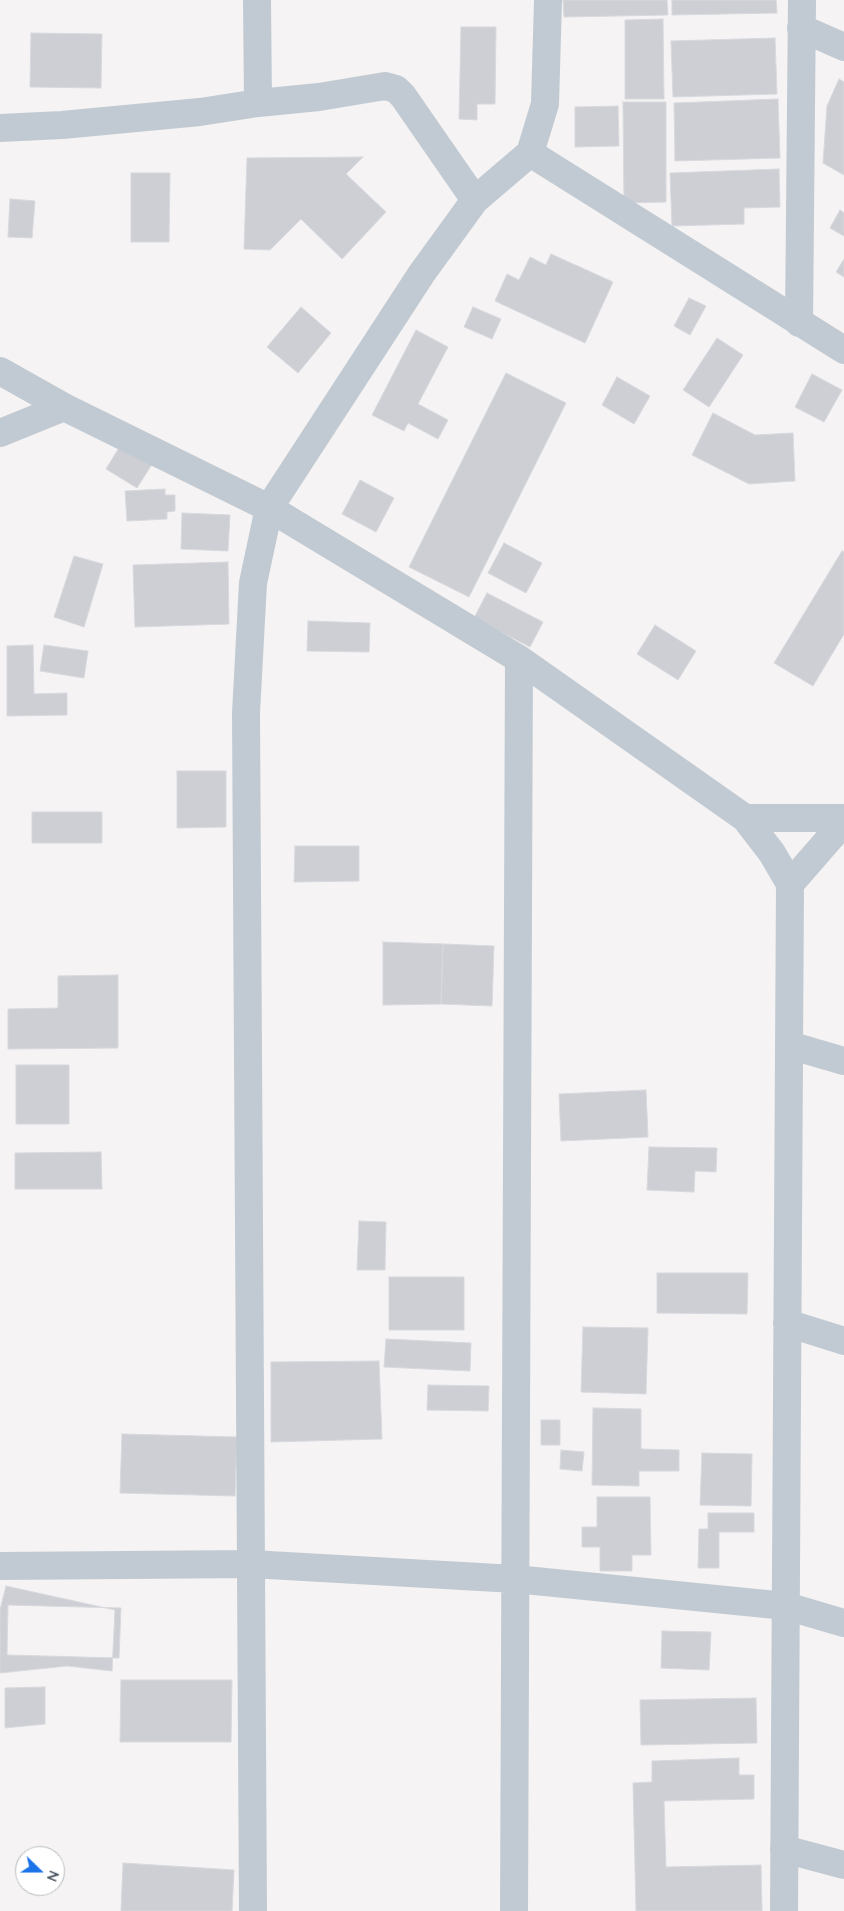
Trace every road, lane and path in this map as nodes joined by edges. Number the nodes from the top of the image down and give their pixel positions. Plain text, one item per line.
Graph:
1 (257, 0) edge
2 (548, 0) edge
3 (802, 0) edge
4 (801, 28) junction
5 (844, 47) edge
6 (258, 103) junction
7 (0, 128) edge
8 (530, 154) junction
9 (475, 200) junction
10 (799, 323) junction
11 (844, 350) edge
12 (0, 371) edge
13 (64, 407) junction
14 (0, 433) edge
15 (269, 508) junction
16 (519, 659) junction
17 (745, 818) junction
18 (844, 818) edge
19 (844, 822) edge
20 (790, 884) junction
21 (789, 1045) junction
22 (844, 1062) edge
23 (787, 1323) junction
24 (844, 1341) edge
25 (251, 1564) junction
26 (0, 1566) edge
27 (515, 1579) junction
28 (786, 1606) junction
29 (844, 1623) edge
30 (784, 1849) junction
31 (844, 1865) edge
32 (253, 1911) edge
33 (514, 1911) edge
34 (784, 1911) edge

1 - 6 street
2 - 8 street
3 - 4 street
4 - 5 street
4 - 10 street
6 - 7 street
6 - 9 street
8 - 9 street
8 - 10 street
9 - 15 street
10 - 11 street
12 - 13 street
13 - 14 street
13 - 15 street
15 - 16 street
15 - 25 street
16 - 17 street
16 - 27 street
17 - 18 street
17 - 20 street
19 - 20 street
20 - 21 street
21 - 22 street
21 - 23 street
23 - 24 street
23 - 28 street
25 - 26 street
25 - 27 street
25 - 32 street
27 - 28 street
27 - 33 street
28 - 29 street
28 - 30 street
30 - 31 street
30 - 34 street

